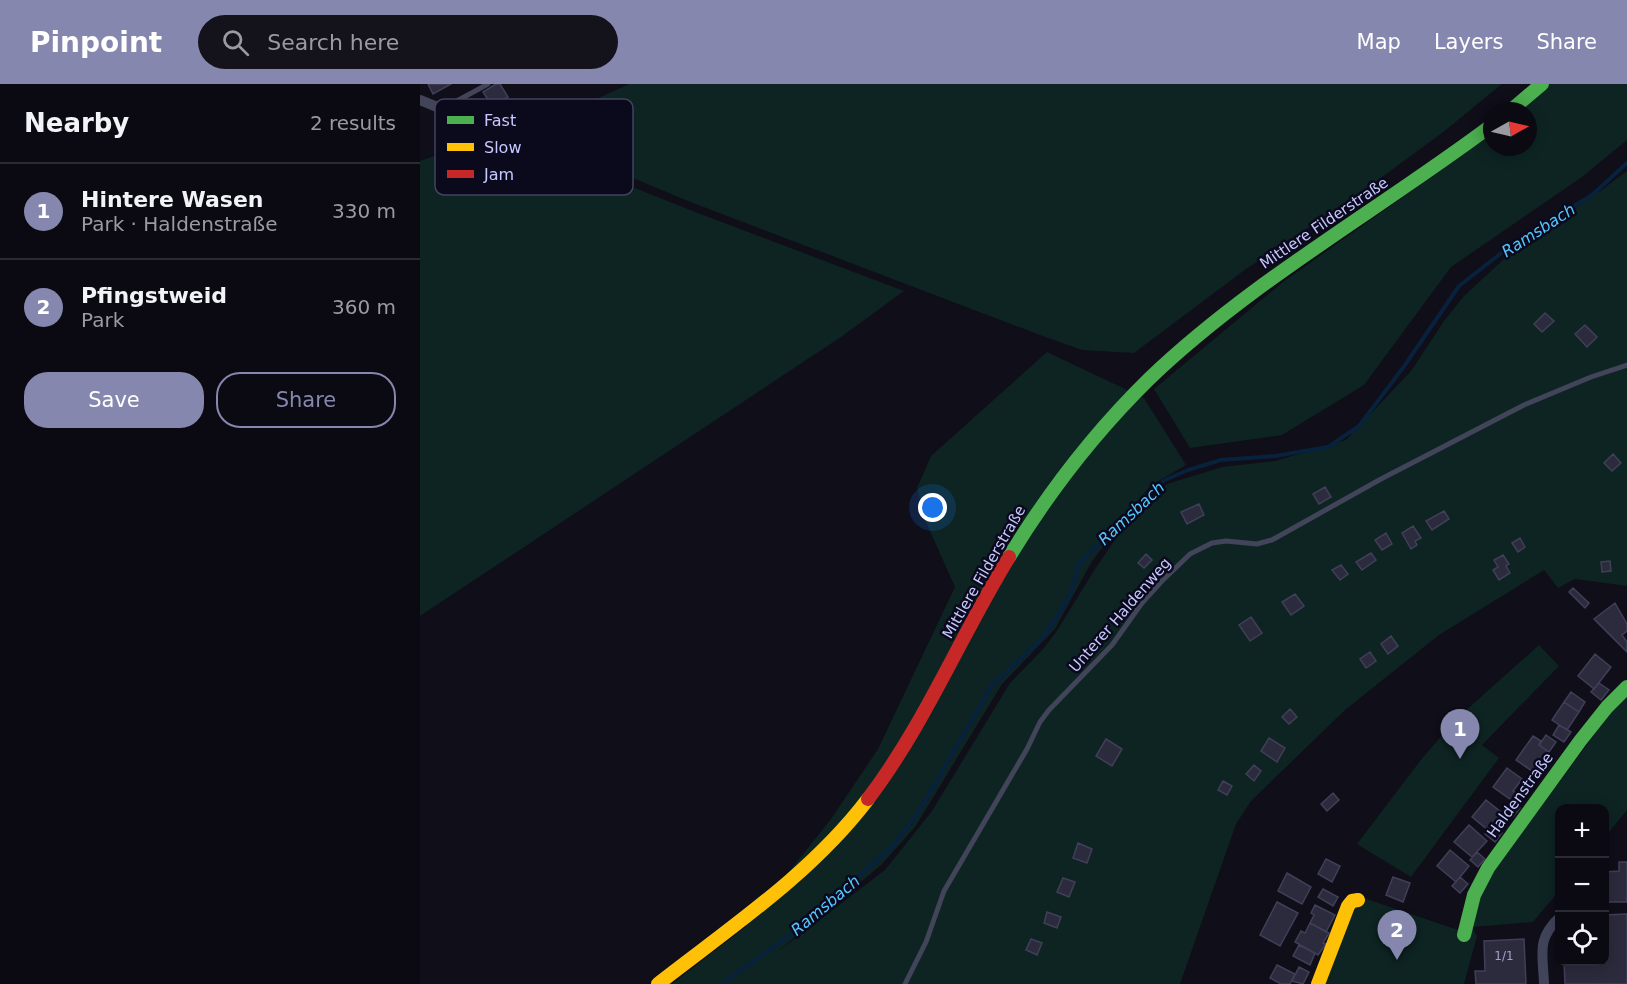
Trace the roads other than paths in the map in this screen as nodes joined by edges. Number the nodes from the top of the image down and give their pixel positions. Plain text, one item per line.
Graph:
1 (488, 84) edge
2 (1542, 84) edge
3 (459, 99) edge
4 (420, 100) edge
5 (1521, 102) edge
6 (435, 105) edge
7 (1483, 131) edge
8 (1627, 365) edge
9 (1627, 687) edge
10 (1358, 900) dead end
11 (1555, 922) edge
12 (1464, 935) dead end
13 (658, 984) edge
14 (905, 984) edge
15 (1318, 984) edge
16 (1544, 984) edge

1 - 3 lane
2 - 5 main road
4 - 6 street
7 - 13 main road, Mittlere Filderstraße
8 - 14 lane, Unterer Haldenweg
9 - 12 main road, Haldenstraße
10 - 15 main road
11 - 16 street

